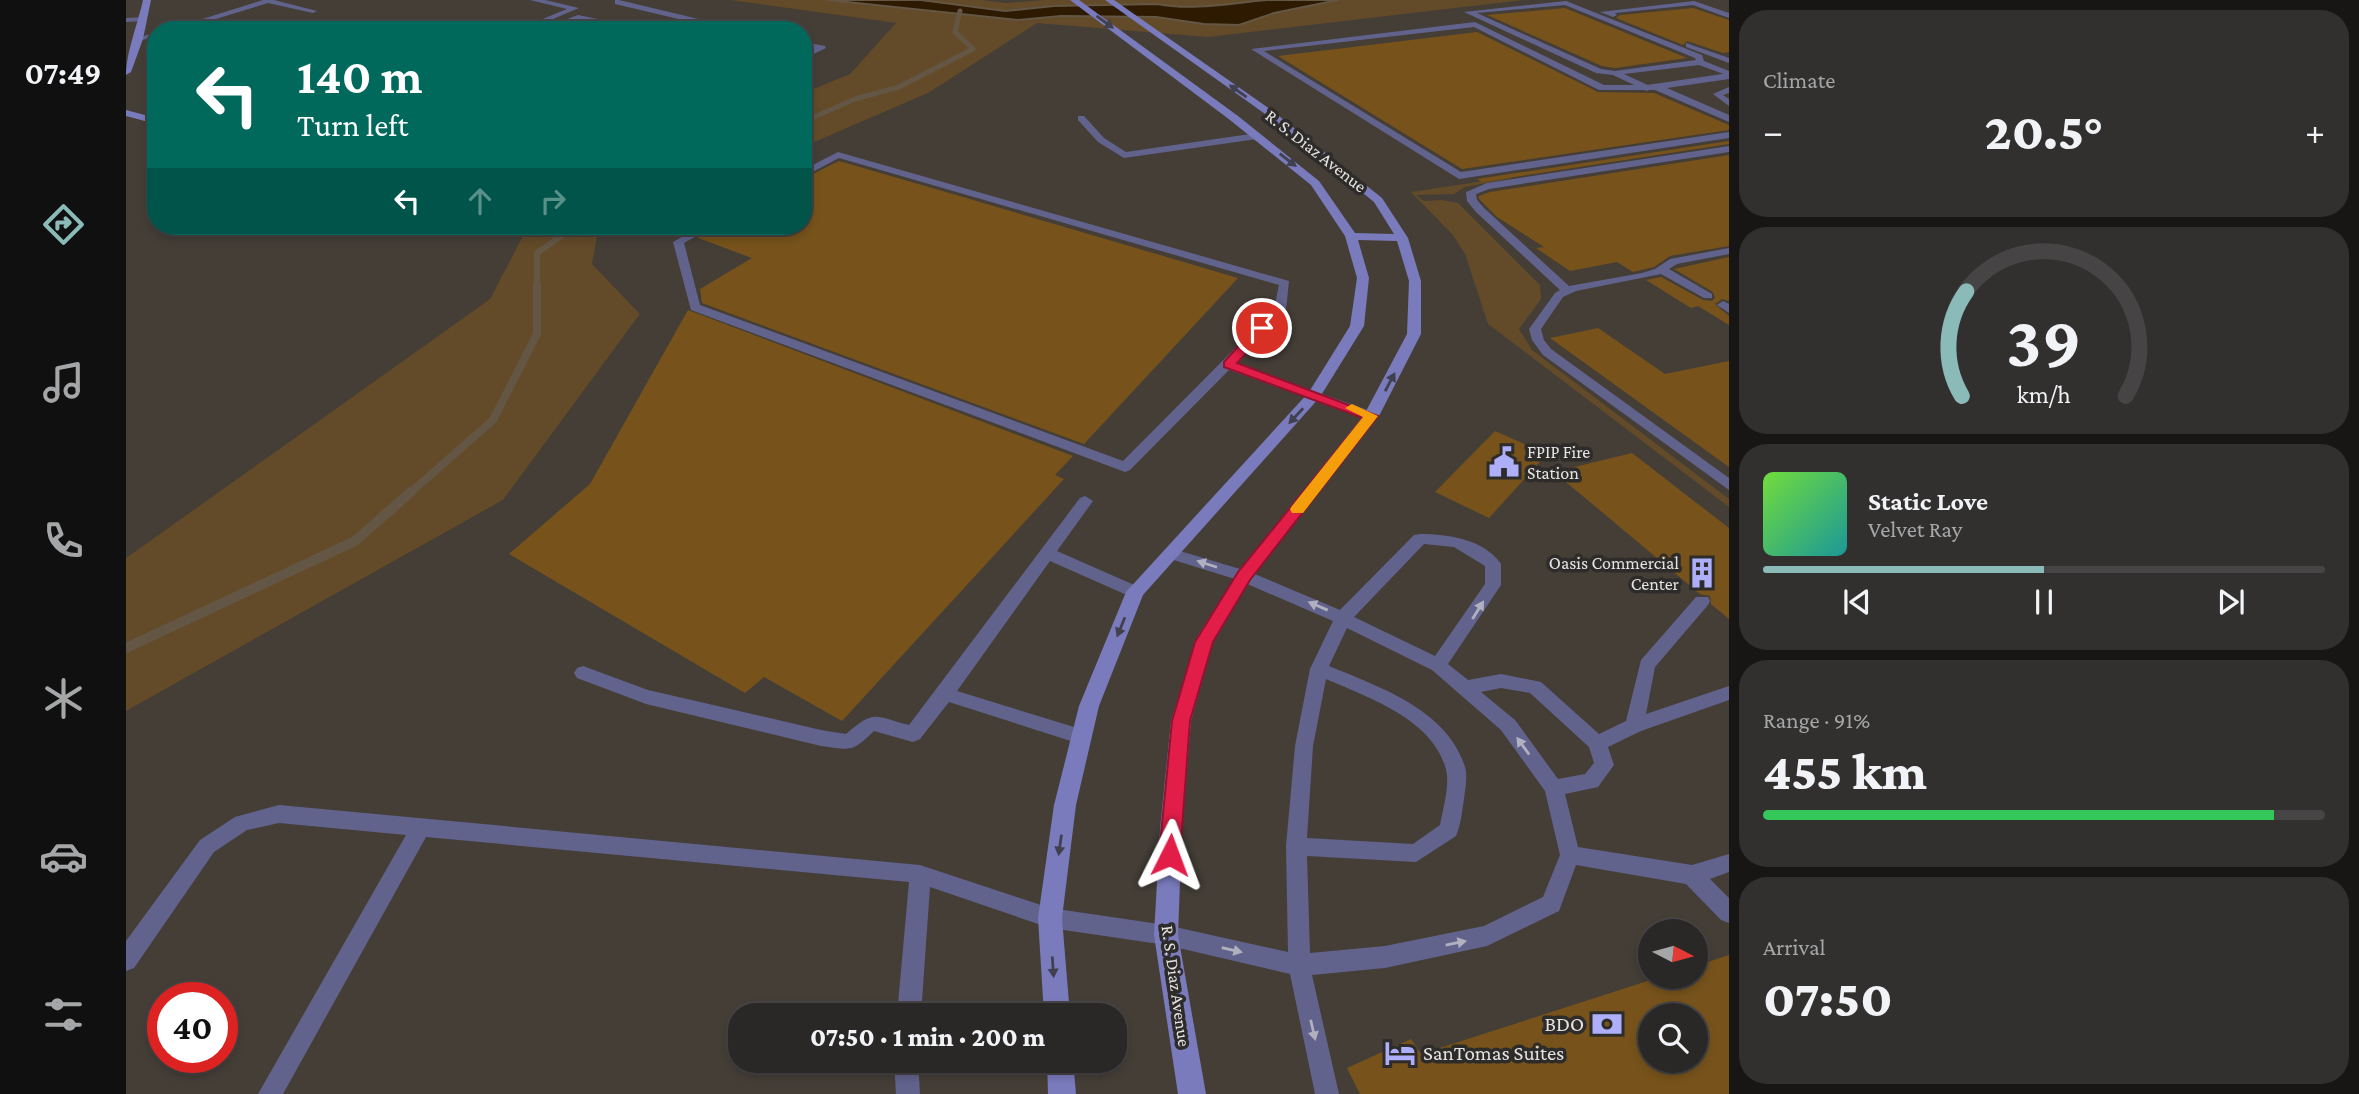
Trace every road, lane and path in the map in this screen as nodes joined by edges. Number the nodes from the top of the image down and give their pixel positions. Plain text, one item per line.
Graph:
1 (147, 0) edge
2 (269, 0) edge
3 (534, 0) edge
4 (1074, 0) edge
5 (1109, 0) edge
6 (618, 2) dead end
7 (313, 11) dead end
8 (1729, 16) edge
9 (144, 19) junction
10 (126, 20) edge
11 (200, 21) edge
12 (544, 21) edge
13 (568, 21) edge
14 (596, 21) edge
15 (698, 21) edge
16 (147, 37) edge
17 (139, 39) junction
18 (812, 46) edge
19 (812, 53) edge
20 (1729, 54) edge
21 (1716, 56) junction
22 (1729, 61) edge
23 (1700, 62) junction
24 (126, 72) edge
25 (1615, 74) junction
26 (1729, 75) edge
27 (1652, 87) junction
28 (1729, 90) edge
29 (1729, 103) edge
30 (126, 113) edge
31 (1081, 118) dead end
32 (147, 119) edge
33 (1729, 119) edge
34 (1729, 135) edge
35 (1257, 136) junction
36 (1729, 149) edge
37 (812, 169) edge
38 (692, 235) edge
39 (1351, 236) junction
40 (1402, 237) junction
41 (1729, 251) edge
42 (1661, 269) junction
43 (1567, 290) junction
44 (1708, 296) dead end
45 (1228, 365) junction
46 (1315, 394) junction
47 (1371, 416) junction
48 (1729, 485) edge
49 (1084, 501) dead end
50 (1047, 553) junction
51 (1170, 553) junction
52 (1244, 576) junction
53 (1135, 592) junction
54 (1702, 601) dead end
55 (1343, 618) junction
56 (1438, 665) junction
57 (1319, 669) junction
58 (583, 673) dead end
59 (1465, 688) junction
60 (1729, 693) edge
61 (945, 694) junction
62 (1634, 726) junction
63 (1080, 736) junction
64 (1597, 743) junction
65 (1554, 788) junction
66 (421, 827) junction
67 (1296, 846) junction
68 (1570, 855) junction
69 (1729, 863) edge
70 (920, 874) junction
71 (1692, 875) junction
72 (1729, 913) edge
73 (1050, 918) junction
74 (1166, 935) junction
75 (126, 960) edge
76 (1299, 965) junction
77 (910, 1003) edge
78 (1056, 1003) edge
79 (907, 1073) edge
80 (1061, 1073) edge
81 (270, 1094) edge
82 (908, 1094) edge
83 (1062, 1094) edge
84 (1192, 1094) edge
85 (1328, 1094) edge

1 - 9 street
2 - 7 lane
2 - 11 lane
3 - 12 lane
4 -> 35 street, R. S. Diaz Avenue
40 -> 5 street, R. S. Diaz Avenue
6 - 15 lane
8 - 21 lane
9 - 10 lane
9 - 17 street
13 - 14 lane
16 - 17 lane
17 - 24 street
18 - 19 lane
20 - 21 lane
21 - 22 lane
23 - 25 lane
23 - 25 lane
23 - 26 lane
25 - 27 lane
26 - 27 street
27 - 33 street
27 - 34 street
28 - 29 lane
30 - 32 street
31 - 35 lane
35 -> 39 street, R. S. Diaz Avenue
36 - 43 lane
37 - 45 lane
38 - 45 lane
39 - 40 street
39 - 46 street, R. S. Diaz Avenue
47 -> 40 street, R. S. Diaz Avenue
41 - 42 lane
42 - 43 lane
42 - 44 lane
43 - 48 lane
45 - 46 lane
46 - 47 lane
46 -> 51 street, R. S. Diaz Avenue
47 - 52 street, R. S. Diaz Avenue
49 - 50 lane
50 - 53 lane
50 - 61 lane
52 -> 51 lane
51 - 53 street, R. S. Diaz Avenue
55 -> 52 lane
52 - 74 street, R. S. Diaz Avenue
53 -> 63 street, R. S. Diaz Avenue
54 - 62 lane
55 - 56 lane
56 -> 55 lane
55 - 57 lane
56 - 59 lane
57 - 67 lane
57 - 67 lane
58 - 61 lane
59 - 64 lane
65 -> 59 lane
60 - 62 lane
61 - 63 lane
62 - 64 lane
63 -> 73 street, R. S. Diaz Avenue
64 - 65 lane
65 - 68 lane
66 - 70 lane
66 - 75 lane
66 - 81 lane
67 - 76 lane
68 - 71 lane
76 -> 68 lane
69 - 71 lane
70 - 73 lane
70 - 77 lane
71 - 72 lane
73 - 74 lane
73 -> 78 street, R. S. Diaz Avenue
74 -> 76 lane
74 - 84 street, R. S. Diaz Avenue
76 -> 85 lane
79 - 82 lane
80 - 83 street

